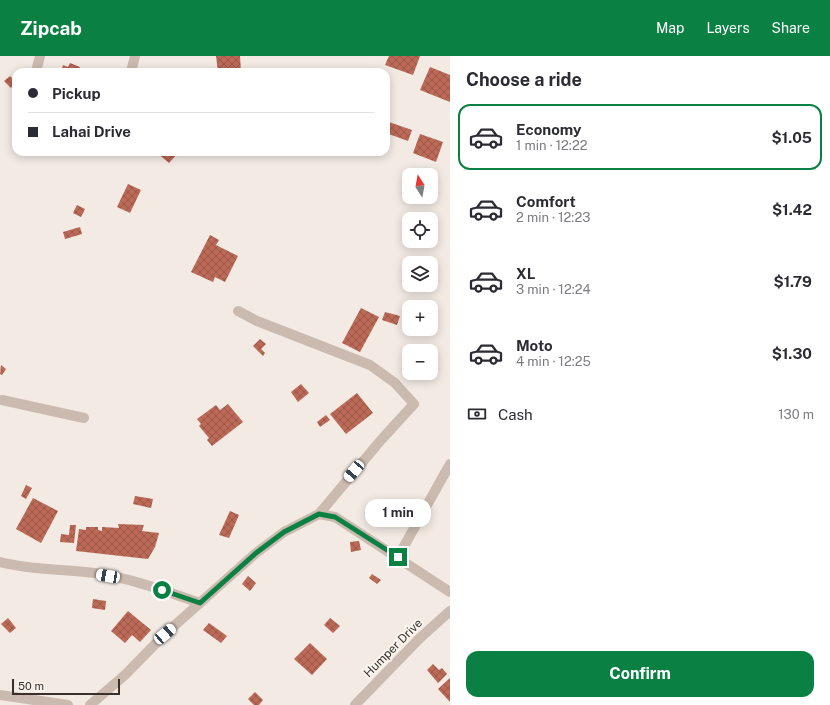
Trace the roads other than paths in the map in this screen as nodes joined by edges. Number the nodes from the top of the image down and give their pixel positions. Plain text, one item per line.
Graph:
1 (40, 56) edge
2 (136, 56) edge
3 (37, 68) edge
4 (132, 68) edge
5 (238, 311) dead end
6 (1, 401) edge
7 (84, 418) dead end
8 (450, 464) edge
9 (319, 514) junction
10 (398, 557) junction
11 (0, 562) edge
12 (450, 592) edge
13 (200, 603) junction
14 (450, 611) edge
15 (0, 696) edge
16 (68, 705) edge
17 (90, 705) edge
18 (355, 705) edge

1 - 3 street
2 - 4 street
5 - 9 street
6 - 7 street
8 - 10 street
9 - 10 street
9 - 13 street
10 - 12 street
11 - 13 street
13 - 17 street
14 - 18 street, Humper Drive
15 - 16 street

